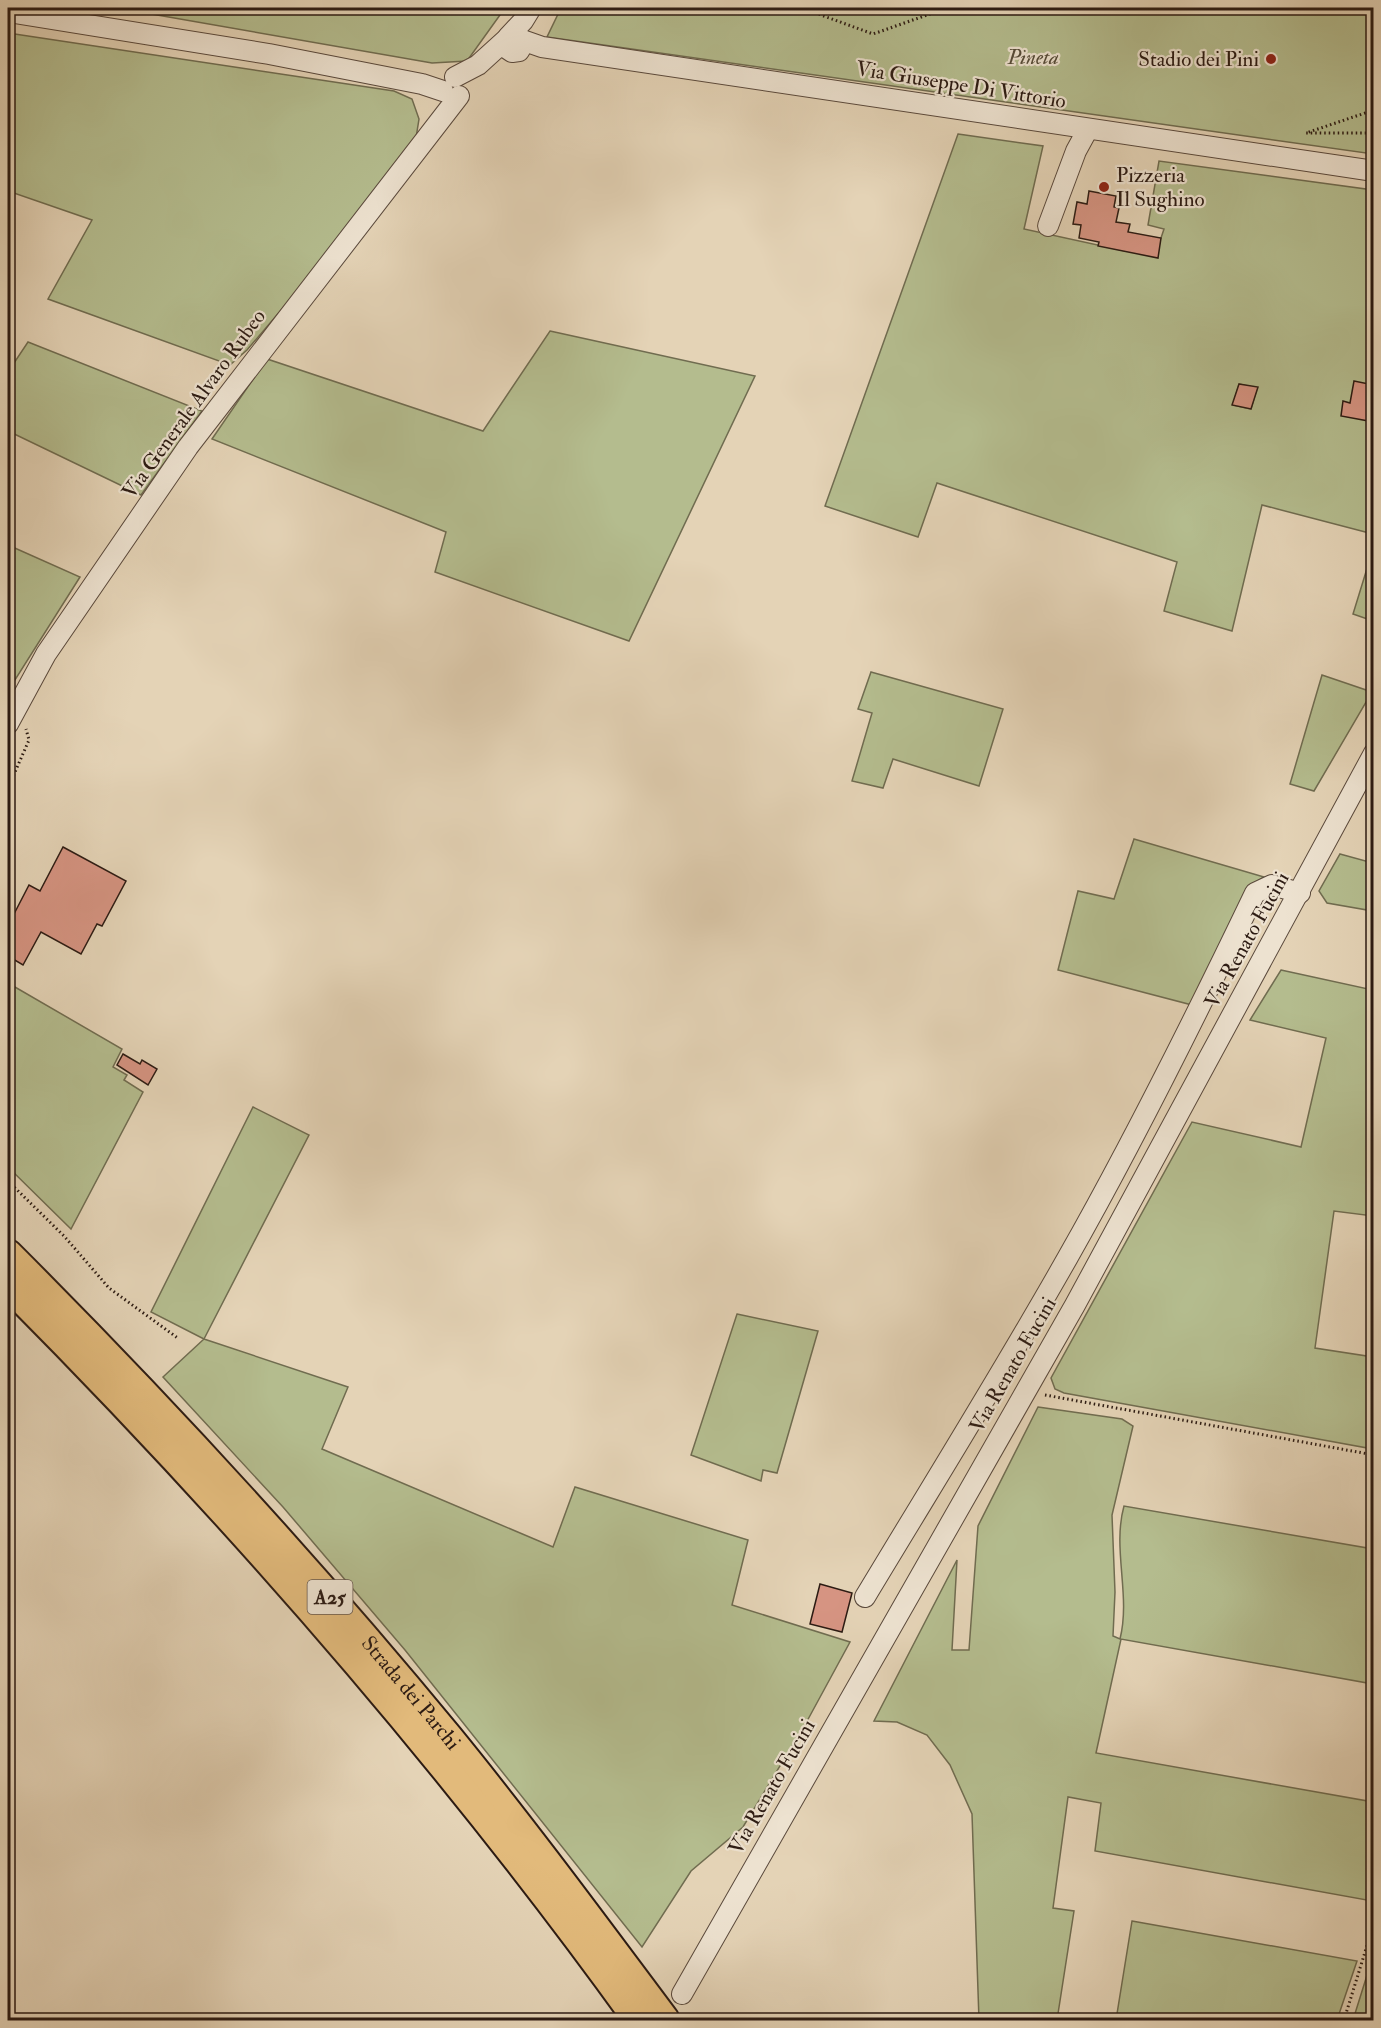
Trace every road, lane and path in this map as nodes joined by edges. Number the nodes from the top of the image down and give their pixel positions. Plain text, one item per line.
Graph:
1 (409, 8) edge
2 (435, 8) edge
3 (802, 8) edge
4 (947, 8) edge
5 (8, 12) edge
6 (517, 36) edge
7 (452, 88) junction
8 (1374, 110) edge
9 (1088, 129) junction
10 (1374, 133) edge
11 (1374, 171) edge
12 (1048, 226) dead end
13 (18, 705) junction
14 (8, 724) edge
15 (1374, 753) edge
16 (8, 788) edge
17 (1300, 893) junction
18 (8, 1181) edge
19 (8, 1254) edge
20 (8, 1285) edge
21 (179, 1339) dead end
22 (1026, 1392) junction
23 (1374, 1455) edge
24 (865, 1597) dead end
25 (1374, 1923) edge
26 (618, 1975) junction
27 (681, 1994) dead end
28 (638, 2020) edge
29 (665, 2020) edge
30 (1344, 2020) edge

1 - 2 path
3 - 4 path
5 - 7 street
6 - 7 street
6 - 9 street, Via Giuseppe Di Vittorio
7 - 13 street, Via Generale Alvaro Rubeo
8 - 10 path
9 - 11 street, Via Giuseppe Di Vittorio
9 - 12 street
13 - 14 street, Via Generale Alvaro Rubeo
13 - 16 path
15 - 17 street, Via Renato Fucini
17 - 22 street, Via Renato Fucini
17 - 24 street
18 - 21 path
19 - 26 highway, Strada dei Parchi / A25
20 - 26 highway, Strada dei Parchi / A25
22 - 23 path
22 - 27 street, Via Renato Fucini
25 - 30 path
26 - 28 highway, Strada dei Parchi / A25
26 - 29 highway, Strada dei Parchi / A25

